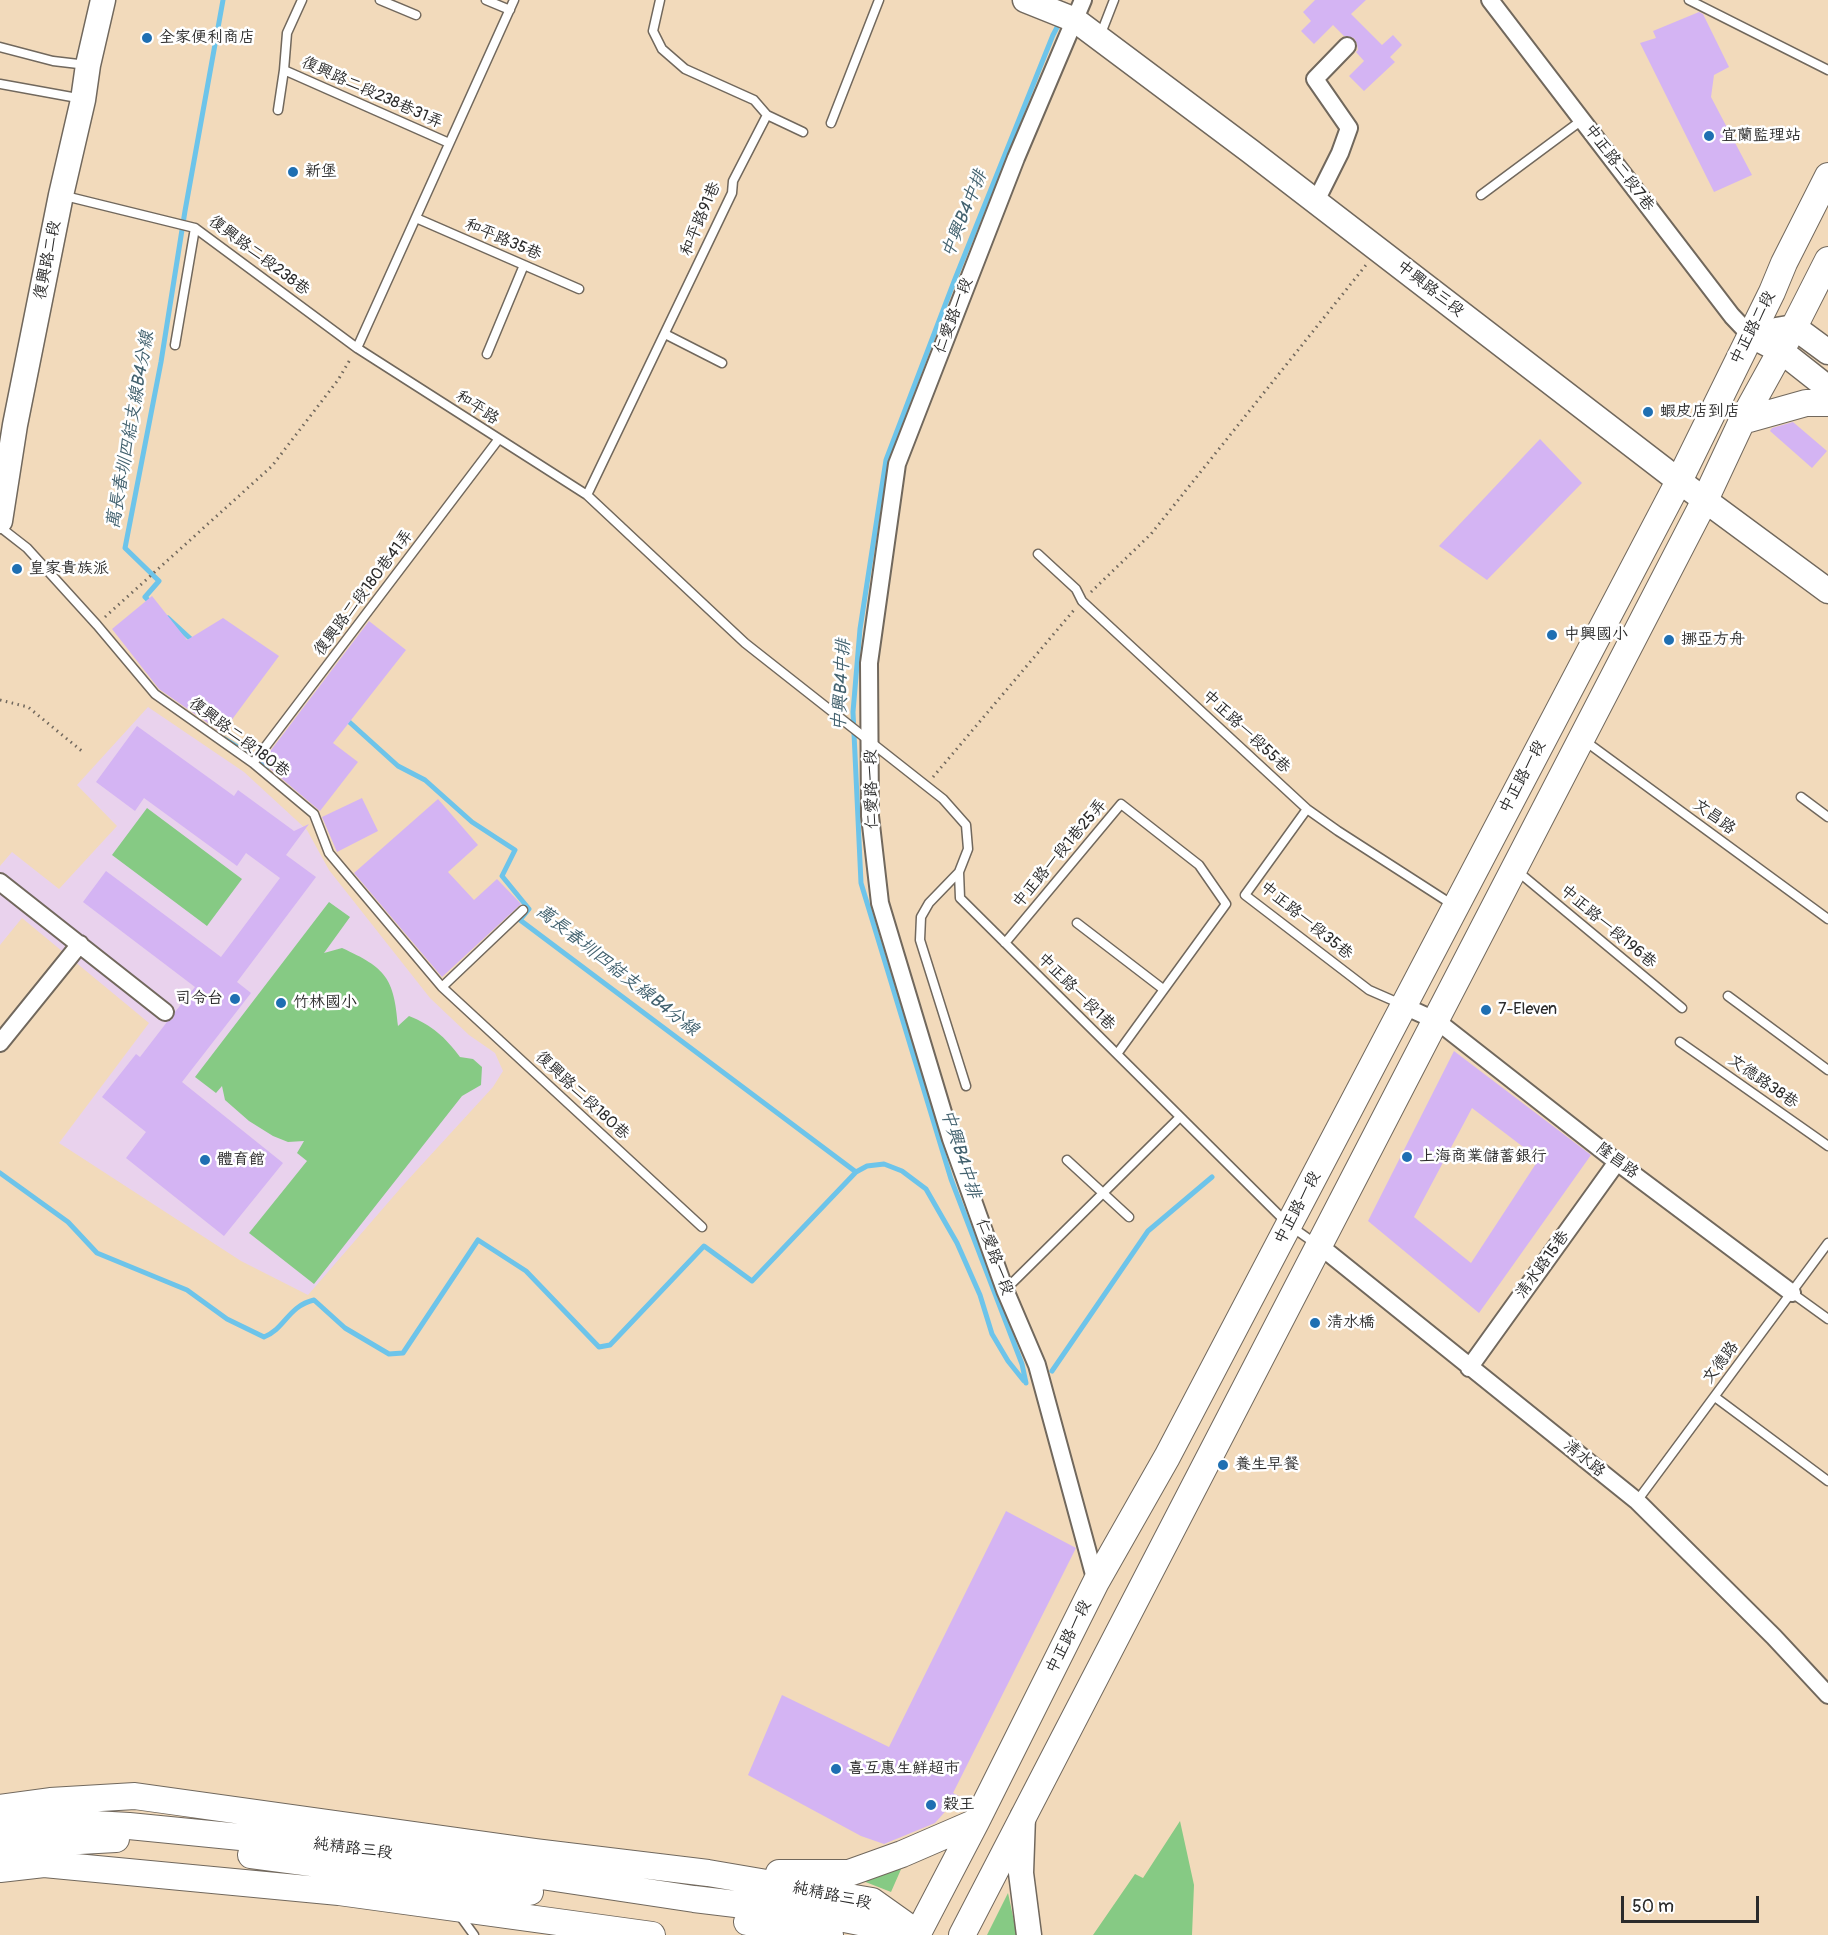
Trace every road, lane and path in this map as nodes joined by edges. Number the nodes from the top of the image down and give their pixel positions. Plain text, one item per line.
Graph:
1 (103, 0) edge
2 (302, 0) edge
3 (380, 0) edge
4 (486, 0) edge
5 (514, 0) edge
6 (660, 0) edge
7 (879, 0) edge
8 (1025, 0) edge
9 (1114, 0) edge
10 (1490, 0) edge
11 (1689, 0) edge
12 (510, 10) junction
13 (1079, 10) edge
14 (416, 15) dead end
15 (1099, 38) junction
16 (1347, 46) dead end
17 (0, 47) edge
18 (88, 65) junction
19 (284, 70) junction
20 (1828, 70) edge
21 (0, 84) edge
22 (83, 100) junction
23 (278, 110) dead end
24 (766, 115) junction
25 (1582, 120) junction
26 (831, 123) dead end
27 (804, 132) dead end
28 (449, 143) junction
29 (1828, 176) edge
30 (61, 195) junction
31 (1481, 195) dead end
32 (1316, 201) junction
33 (416, 218) junction
34 (195, 228) junction
35 (1378, 249) junction
36 (1828, 260) edge
37 (525, 265) junction
38 (579, 289) dead end
39 (1794, 327) junction
40 (665, 334) junction
41 (1750, 335) junction
42 (175, 345) dead end
43 (357, 348) junction
44 (1781, 351) junction
45 (1828, 352) edge
46 (487, 354) dead end
47 (722, 363) dead end
48 (1828, 388) edge
49 (1828, 403) edge
50 (1742, 421) junction
51 (498, 440) junction
52 (1679, 481) junction
53 (587, 495) junction
54 (1706, 500) junction
55 (0, 521) edge
56 (0, 527) edge
57 (1038, 554) dead end
58 (1828, 591) edge
59 (1082, 601) junction
60 (97, 625) junction
61 (0, 700) edge
62 (1582, 739) junction
63 (871, 741) junction
64 (83, 752) dead end
65 (254, 763) junction
66 (926, 785) junction
67 (1801, 797) dead end
68 (1307, 809) junction
69 (1828, 817) edge
70 (1515, 869) junction
71 (958, 872) junction
72 (0, 882) edge
73 (1456, 906) junction
74 (523, 910) dead end
75 (1828, 919) edge
76 (1077, 923) dead end
77 (1005, 943) junction
78 (80, 944) junction
79 (442, 987) junction
80 (1163, 989) junction
81 (1728, 996) dead end
82 (1404, 1006) junction
83 (1682, 1008) dead end
84 (165, 1012) dead end
85 (1437, 1021) junction
86 (0, 1042) edge
87 (1680, 1042) dead end
88 (1117, 1054) junction
89 (1828, 1070) edge
90 (966, 1086) dead end
91 (1180, 1117) junction
92 (1828, 1146) edge
93 (1067, 1160) dead end
94 (1617, 1162) junction
95 (1103, 1193) junction
96 (1129, 1216) dead end
97 (1289, 1225) junction
98 (702, 1227) dead end
99 (1828, 1243) edge
100 (1320, 1246) junction
101 (1005, 1290) junction
102 (1792, 1293) junction
103 (1828, 1319) edge
104 (1469, 1368) junction
105 (1715, 1397) junction
106 (1828, 1481) edge
107 (1637, 1501) junction
108 (1096, 1582) junction
109 (1828, 1695) edge
110 (0, 1808) edge
111 (1023, 1816) junction
112 (976, 1822) junction
113 (0, 1826) edge
114 (0, 1849) edge
115 (0, 1869) edge
116 (708, 1873) junction
117 (456, 1910) junction
118 (918, 1934) edge
119 (474, 1935) edge
120 (652, 1935) edge
121 (830, 1935) edge
122 (962, 1935) edge
123 (1029, 1935) edge

1 - 18 street, 復興路二段
2 - 19 lane, 復興路二段238巷31弄
3 - 14 lane
4 - 12 lane
5 - 12 lane
6 - 24 lane
7 - 26 lane
8 - 13 street, 中興路三段
9 - 15 lane
10 - 25 street, 中正路二段7巷
11 - 20 lane
12 - 28 lane
13 - 15 street, 中興路三段
13 - 63 street, 仁愛路一段
15 - 32 street, 中興路三段
16 - 32 street
17 - 18 lane
18 - 22 street, 復興路二段
19 - 23 lane
19 - 28 lane, 復興路二段238巷31弄
21 - 22 lane
22 - 30 street, 復興路二段
24 - 27 lane
24 - 40 lane, 和平路91巷
25 - 31 lane
25 - 41 street, 中正路二段7巷
28 - 33 lane
29 - 41 main road, 中正路二段
30 - 34 lane, 復興路二段238巷
30 - 55 street, 復興路二段
32 - 35 street, 中興路三段
33 - 37 lane, 和平路35巷
33 - 43 lane
34 - 42 lane
34 - 43 lane, 復興路二段238巷
35 - 52 street, 中興路三段
35 - 59 path
36 - 39 main road, 中正路二段
37 - 38 lane, 和平路35巷
37 - 46 lane
39 - 41 street
39 - 44 main road, 中正路二段
39 - 45 street
40 - 47 lane
40 - 53 lane, 和平路91巷
41 - 44 street
41 - 52 main road, 中正路二段
43 - 51 lane, 和平路
43 - 60 path
44 - 48 street
44 - 50 main road, 中正路二段
49 - 50 main road
50 - 54 main road, 中正路二段
51 - 53 lane, 和平路
51 - 65 lane, 復興路二段180巷41弄
52 - 54 street, 中興路三段
52 - 73 main road, 中正路一段
53 - 63 lane, 和平路
54 - 58 street, 中興路三段
54 - 62 main road
56 - 60 lane, 復興路二段180巷
57 - 59 lane, 中正路一段55巷
59 - 66 path
59 - 68 lane, 中正路一段55巷
60 - 65 lane, 復興路二段180巷
61 - 64 path
62 - 70 main road
62 - 75 lane, 文昌路
63 - 66 lane, 中正路一段1巷
63 - 101 street, 仁愛路一段
65 - 79 lane, 復興路二段180巷
66 - 71 lane, 中正路一段1巷
67 - 69 lane
68 - 73 lane, 中正路一段55巷
68 - 82 lane, 中正路一段35巷
70 - 83 lane, 中正路一段196巷
70 - 85 main road
71 - 77 lane, 中正路一段1巷
71 - 90 lane
72 - 78 street
73 - 82 main road, 中正路一段
74 - 79 lane
76 - 80 lane
77 - 80 lane, 中正路一段1巷25弄
77 - 88 lane, 中正路一段1巷
78 - 84 street
78 - 86 street
79 - 98 lane, 復興路二段180巷
80 - 88 lane
81 - 89 lane
82 - 85 street, 隆昌路
82 - 97 main road, 中正路一段
85 - 94 street, 隆昌路
85 - 100 main road
87 - 92 lane, 文德路38巷
88 - 91 lane, 中正路一段1巷
91 - 95 lane
91 - 97 lane, 中正路一段1巷
93 - 95 lane
94 - 102 street, 隆昌路
94 - 104 street, 清水路15巷
95 - 96 lane
95 - 101 lane
97 - 100 lane, 中正路一段1巷
97 - 108 main road, 中正路一段
99 - 102 lane, 文德路
100 - 104 street, 清水路
100 - 111 main road
101 - 108 street, 仁愛路一段
102 - 103 lane, 隆昌路
102 - 105 lane, 文德路
104 - 107 street, 清水路
105 - 106 lane
105 - 107 lane, 文德路
107 - 109 street, 清水路
108 - 112 main road, 中正路一段
110 - 116 main road, 純精路三段
111 - 122 main road
111 - 123 street
112 - 116 main road
112 - 118 main road, 中正路一段
113 - 118 main road, 純精路三段
114 - 121 main road, 純精路三段
115 - 117 main road
116 - 118 main road, 純精路三段
117 - 119 lane
117 - 120 main road

